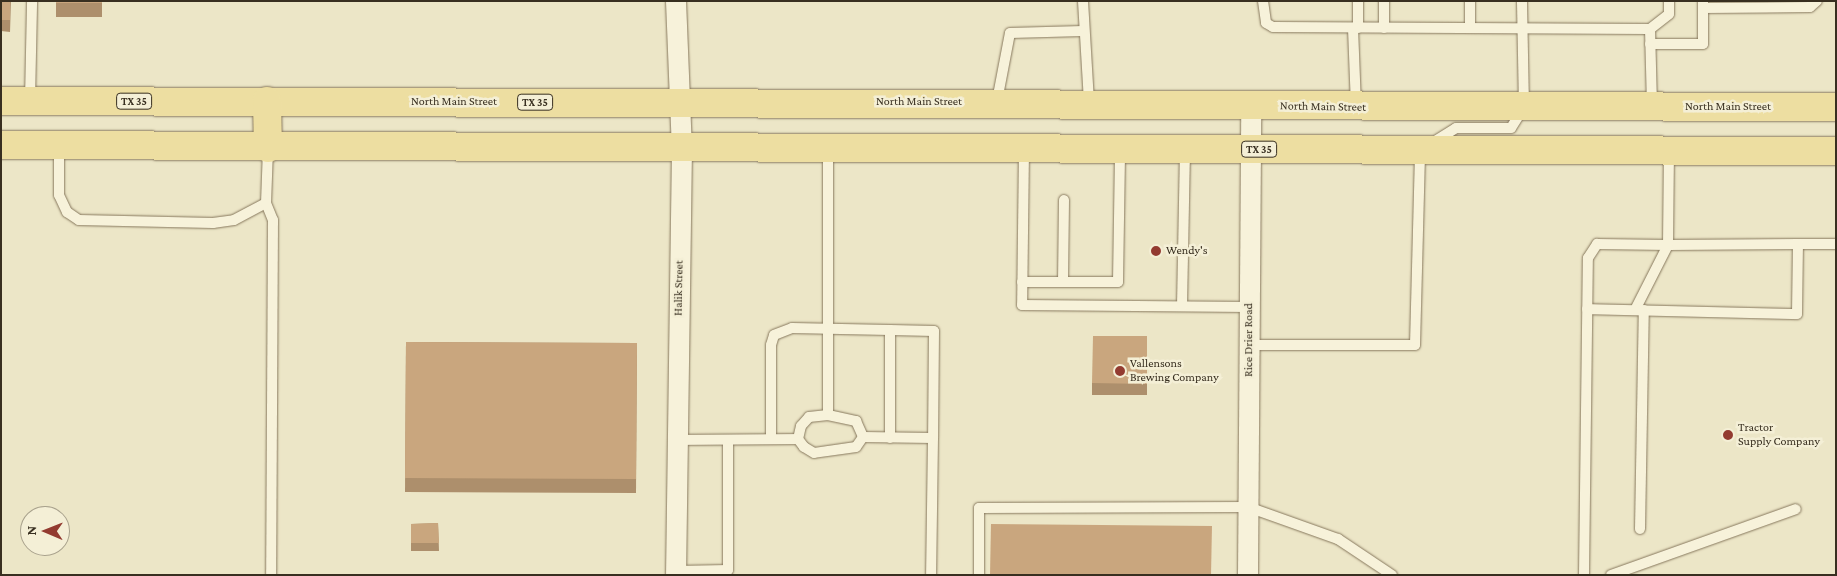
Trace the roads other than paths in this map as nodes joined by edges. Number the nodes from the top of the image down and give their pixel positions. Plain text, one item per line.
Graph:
1 (32, 1) edge
2 (676, 1) edge
3 (1083, 1) edge
4 (1264, 1) edge
5 (1358, 1) edge
6 (1384, 1) edge
7 (1470, 1) edge
8 (1522, 1) edge
9 (1669, 1) edge
10 (1817, 1) edge
11 (1703, 5) edge
12 (1356, 28) junction
13 (1384, 28) junction
14 (1470, 28) junction
15 (1522, 28) junction
16 (1650, 29) junction
17 (1083, 31) junction
18 (1650, 44) junction
19 (1, 100) edge
20 (30, 101) junction
21 (267, 101) junction
22 (997, 101) junction
23 (680, 102) junction
24 (1089, 102) junction
25 (1251, 106) junction
26 (1652, 106) junction
27 (1836, 107) edge
28 (1356, 108) junction
29 (1524, 108) junction
30 (1, 145) edge
31 (59, 145) junction
32 (268, 148) junction
33 (682, 148) junction
34 (828, 149) junction
35 (1024, 149) junction
36 (1185, 149) junction
37 (1252, 149) junction
38 (1120, 150) junction
39 (1419, 151) junction
40 (1669, 151) junction
41 (1836, 152) edge
42 (1064, 200) dead end
43 (266, 203) junction
44 (1798, 244) junction
45 (1836, 244) edge
46 (1668, 245) junction
47 (1022, 282) junction
48 (1063, 282) junction
49 (1182, 306) junction
50 (1249, 307) junction
51 (1587, 309) junction
52 (1640, 310) junction
53 (828, 329) junction
54 (890, 330) junction
55 (1249, 345) junction
56 (828, 415) junction
57 (863, 438) junction
58 (890, 438) junction
59 (933, 438) junction
60 (771, 439) junction
61 (798, 439) junction
62 (676, 440) junction
63 (728, 440) junction
64 (1248, 507) junction
65 (1796, 509) dead end
66 (1640, 529) dead end
67 (676, 573) edge
68 (271, 575) edge
69 (932, 575) edge
70 (979, 575) edge
71 (1248, 575) edge
72 (1392, 575) edge
73 (1584, 575) edge
74 (1611, 575) edge

1 - 20 lane
2 - 23 street, Halik Street
3 - 17 lane
4 - 12 lane
5 - 12 lane
6 - 13 lane
7 - 14 lane
8 - 15 lane
9 - 16 lane
10 - 11 lane
11 - 18 lane
12 - 13 lane
12 - 28 lane
13 - 14 lane
14 - 15 lane
15 - 16 lane
15 - 29 lane
16 - 18 lane
17 - 22 lane
17 - 24 lane
18 - 26 lane
19 - 20 main road, North Main Street / TX 35
20 - 21 main road, North Main Street / TX 35
21 - 23 main road, North Main Street / TX 35
21 - 32 main road
22 - 23 main road, North Main Street / TX 35
22 - 24 main road, North Main Street / TX 35
23 - 33 street, Halik Street
24 - 25 main road, North Main Street / TX 35
25 - 28 main road, North Main Street / TX 35
25 - 37 street, Rice Drier Road
26 - 27 main road, North Main Street / TX 35
26 - 29 main road, North Main Street / TX 35
28 - 29 main road, North Main Street / TX 35
29 - 39 lane
30 - 31 main road, TX 35
31 - 32 main road, TX 35
31 - 43 lane
32 - 33 main road, TX 35
32 - 43 lane
33 - 34 main road, TX 35
33 - 62 street, Halik Street
34 - 35 main road, TX 35
34 - 53 lane
35 - 38 main road, TX 35
35 - 47 lane
36 - 37 main road, TX 35
36 - 38 main road, TX 35
36 - 49 lane
37 - 39 main road, TX 35
37 - 50 street, Rice Drier Road
38 - 48 lane
39 - 40 main road, TX 35
39 - 55 lane
40 - 41 main road, TX 35
40 - 46 lane
42 - 48 lane
43 - 68 lane
44 - 45 lane
44 - 46 lane
44 - 52 lane
46 - 51 lane
46 - 52 lane
47 - 48 lane
47 - 49 lane
49 - 50 lane
50 - 55 street, Rice Drier Road
51 - 52 lane
51 - 73 lane
52 - 66 lane
53 - 54 lane
53 - 56 lane
53 - 60 lane
54 - 58 lane
54 - 59 lane
55 - 64 street, Rice Drier Road
56 - 57 lane
56 - 61 lane
57 - 58 lane
57 - 61 lane
58 - 59 lane
59 - 69 lane
60 - 61 lane
60 - 63 lane
62 - 63 lane
62 - 67 street, Halik Street
63 - 67 lane
64 - 70 lane
64 - 71 street, Rice Drier Road
64 - 72 lane
65 - 74 lane

